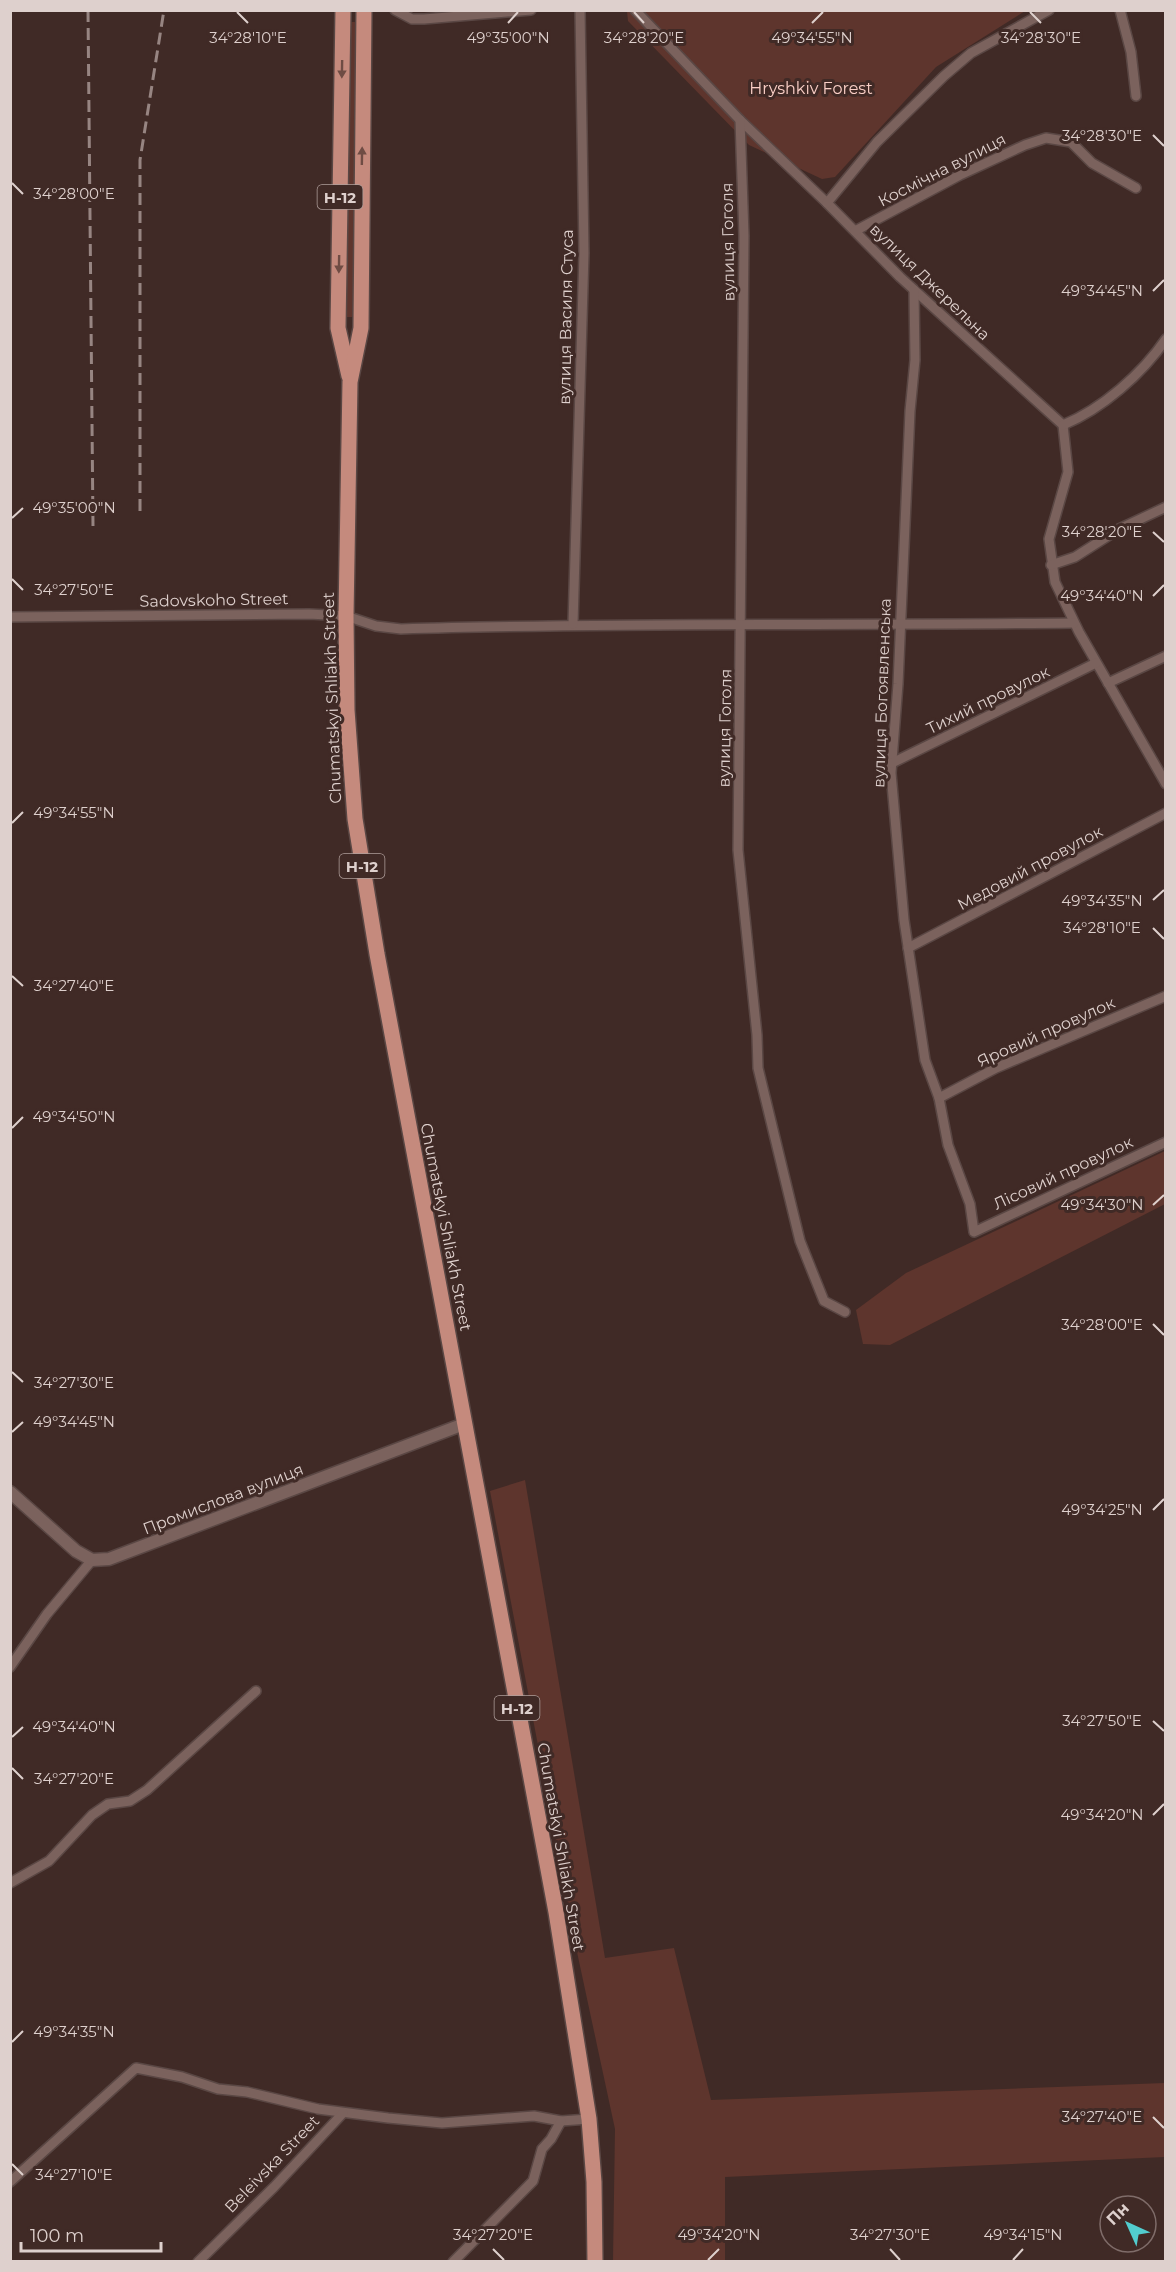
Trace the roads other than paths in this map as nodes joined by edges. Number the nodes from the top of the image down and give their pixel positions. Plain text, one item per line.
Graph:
1 (343, 10) edge
2 (364, 10) edge
3 (395, 10) edge
4 (531, 10) edge
5 (580, 10) edge
6 (635, 10) edge
7 (1049, 10) edge
8 (1120, 10) edge
9 (1136, 96) dead end
10 (740, 120) junction
11 (1136, 188) dead end
12 (827, 202) junction
13 (855, 231) junction
14 (914, 290) junction
15 (1166, 339) edge
16 (350, 382) junction
17 (1063, 425) junction
18 (1166, 507) edge
19 (1051, 565) junction
20 (346, 616) junction
21 (10, 617) edge
22 (1074, 623) junction
23 (573, 624) junction
24 (741, 624) junction
25 (899, 626) junction
26 (1166, 656) edge
27 (1096, 663) junction
28 (1108, 683) junction
29 (892, 763) junction
30 (1166, 784) edge
31 (1166, 813) edge
32 (908, 948) junction
33 (1166, 996) edge
34 (939, 1098) junction
35 (1166, 1142) edge
36 (974, 1232) joint
37 (845, 1312) dead end
38 (464, 1424) junction
39 (10, 1492) edge
40 (92, 1560) junction
41 (10, 1667) edge
42 (256, 1691) dead end
43 (10, 1883) edge
44 (343, 2113) junction
45 (589, 2119) junction
46 (561, 2121) junction
47 (10, 2182) edge
48 (198, 2262) edge
49 (453, 2262) edge
50 (595, 2262) edge

1 -> 16 main road, Chumatskyi Shliakh Street / Н-12
16 -> 2 main road, Chumatskyi Shliakh Street / Н-12
3 - 4 street
5 - 23 street, вулиця Василя Стуса
6 - 10 street, вулиця Джерельна
7 - 12 street
8 - 9 street
10 - 12 street, вулиця Джерельна
10 - 24 street, вулиця Гоголя
11 - 13 street, Космічна вулиця
12 - 13 street, вулиця Джерельна
13 - 14 street, вулиця Джерельна
14 - 17 street, вулиця Джерельна
14 - 25 street, вулиця Богоявленська
15 - 17 street
16 - 20 main road, Chumatskyi Shliakh Street / Н-12
17 - 19 street
18 - 19 street
19 - 22 street
20 - 21 street, Sadovskoho Street
20 - 23 street, Sadovskoho Street
20 - 38 main road, Chumatskyi Shliakh Street / Н-12
22 - 25 street, Sadovskoho Street
22 - 27 street
23 - 24 street, Sadovskoho Street
24 - 25 street, Sadovskoho Street
24 - 37 street, вулиця Гоголя
25 - 29 street, вулиця Богоявленська
26 - 28 street
27 - 28 street
27 - 29 street, Тихий провулок
28 - 30 street
29 - 32 street, вулиця Богоявленська
31 - 32 street, Медовий провулок
32 - 34 street, вулиця Богоявленська
33 - 34 street, Яровий провулок
34 - 36 street, вулиця Богоявленська
35 - 36 street, Лісовий провулок
38 - 40 street, Промислова вулиця
38 - 45 main road, Chumatskyi Shliakh Street / Н-12
39 - 40 street
40 - 41 street
42 - 43 street
44 - 46 street
44 - 47 street
44 - 48 street, Beleivska Street
45 - 46 street
45 - 50 main road, Chumatskyi Shliakh Street
46 - 49 street

